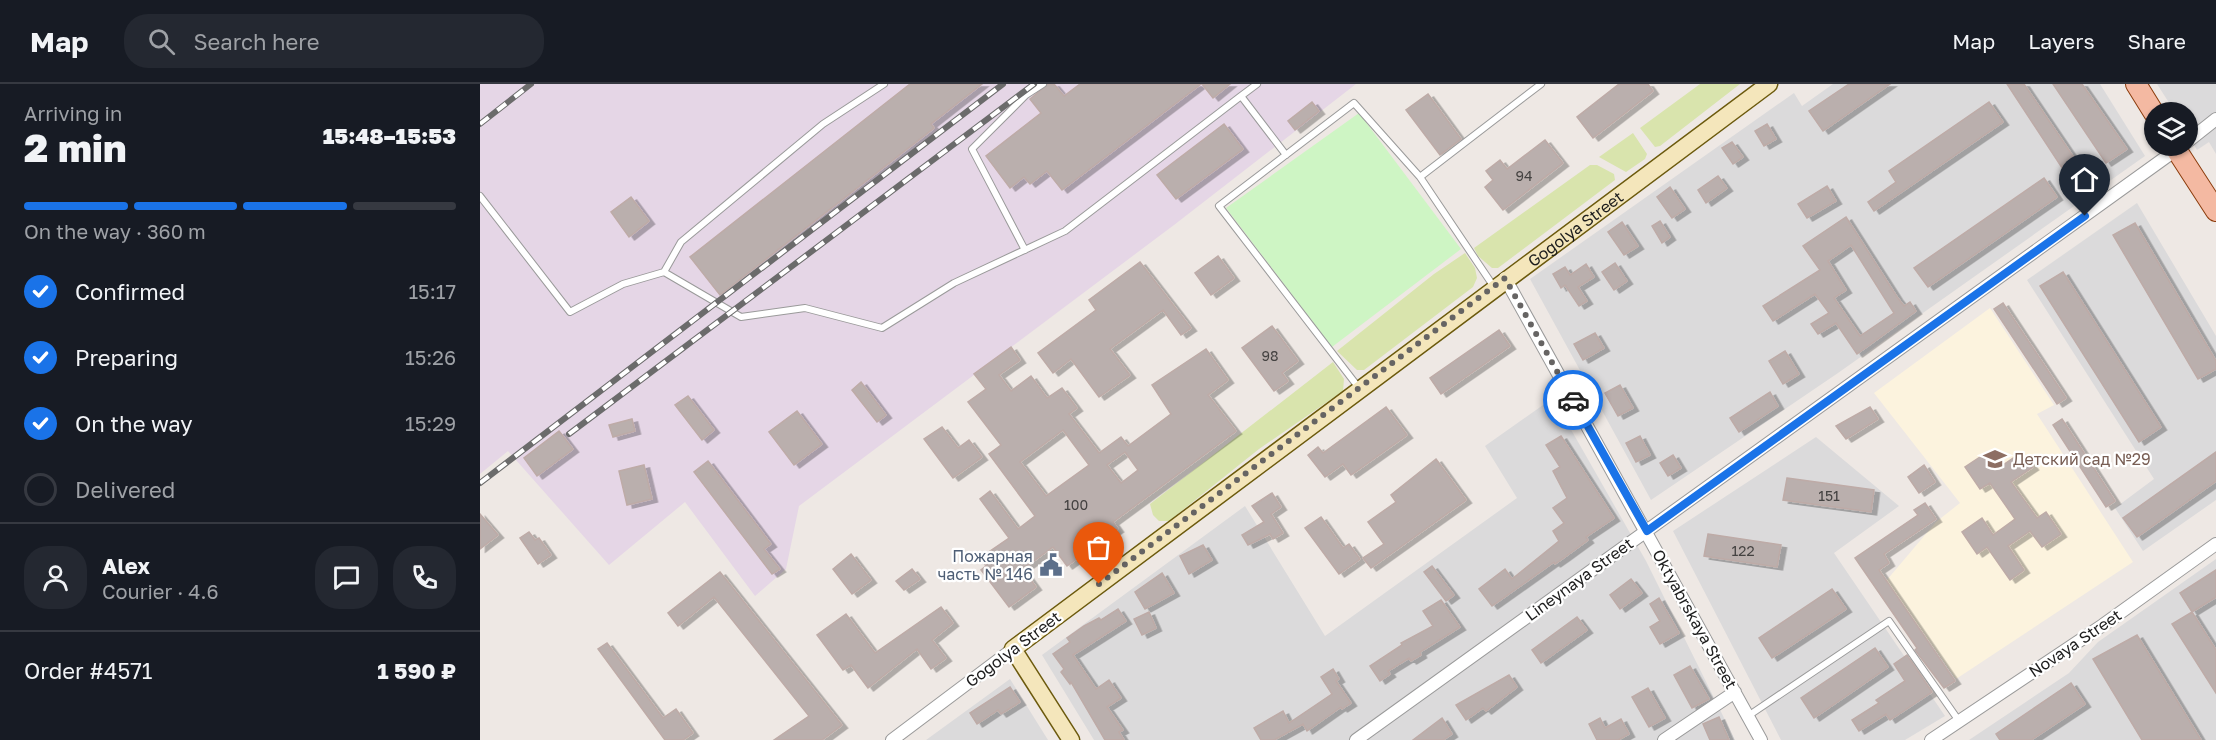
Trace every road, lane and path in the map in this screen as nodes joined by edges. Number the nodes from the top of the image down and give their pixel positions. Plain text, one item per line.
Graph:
1 (884, 84) edge
2 (1043, 84) edge
3 (1257, 84) edge
4 (1540, 84) edge
5 (1768, 84) edge
6 (2136, 84) edge
7 (1241, 96) junction
8 (2147, 102) edge
9 (2216, 119) edge
10 (2198, 132) edge
11 (1287, 155) junction
12 (2166, 156) edge
13 (2186, 156) edge
14 (1420, 177) junction
15 (480, 196) edge
16 (2216, 211) edge
17 (1024, 250) junction
18 (664, 272) junction
19 (1500, 283) junction
20 (1359, 389) junction
21 (1647, 531) junction
22 (2216, 544) edge
23 (1013, 649) junction
24 (1735, 692) junction
25 (1748, 716) junction
26 (1959, 721) junction
27 (892, 740) edge
28 (1071, 740) edge
29 (1356, 740) edge
30 (1664, 740) edge
31 (1761, 740) edge
32 (1931, 740) edge

1 - 18 lane
2 - 17 lane
3 - 7 lane
4 - 14 lane
5 - 19 street, Gogolya Street
6 - 8 main road
7 - 11 lane
7 - 17 lane
9 - 10 street, Lineynaya Street
11 - 14 lane
11 - 20 lane
12 - 21 street, Lineynaya Street
13 - 16 main road
14 - 19 lane
15 - 18 lane
17 - 18 lane
19 - 20 street, Gogolya Street
19 - 21 street, Oktyabrskaya Street
20 - 23 street, Gogolya Street
21 - 24 street, Oktyabrskaya Street
21 - 29 street, Lineynaya Street
22 - 26 street, Novaya Street
23 - 27 street, Gogolya Street
23 - 28 street
24 - 25 street, Oktyabrskaya Street
24 - 30 street
25 - 26 lane
25 - 31 street, Oktyabrskaya Street
26 - 32 street, Novaya Street

